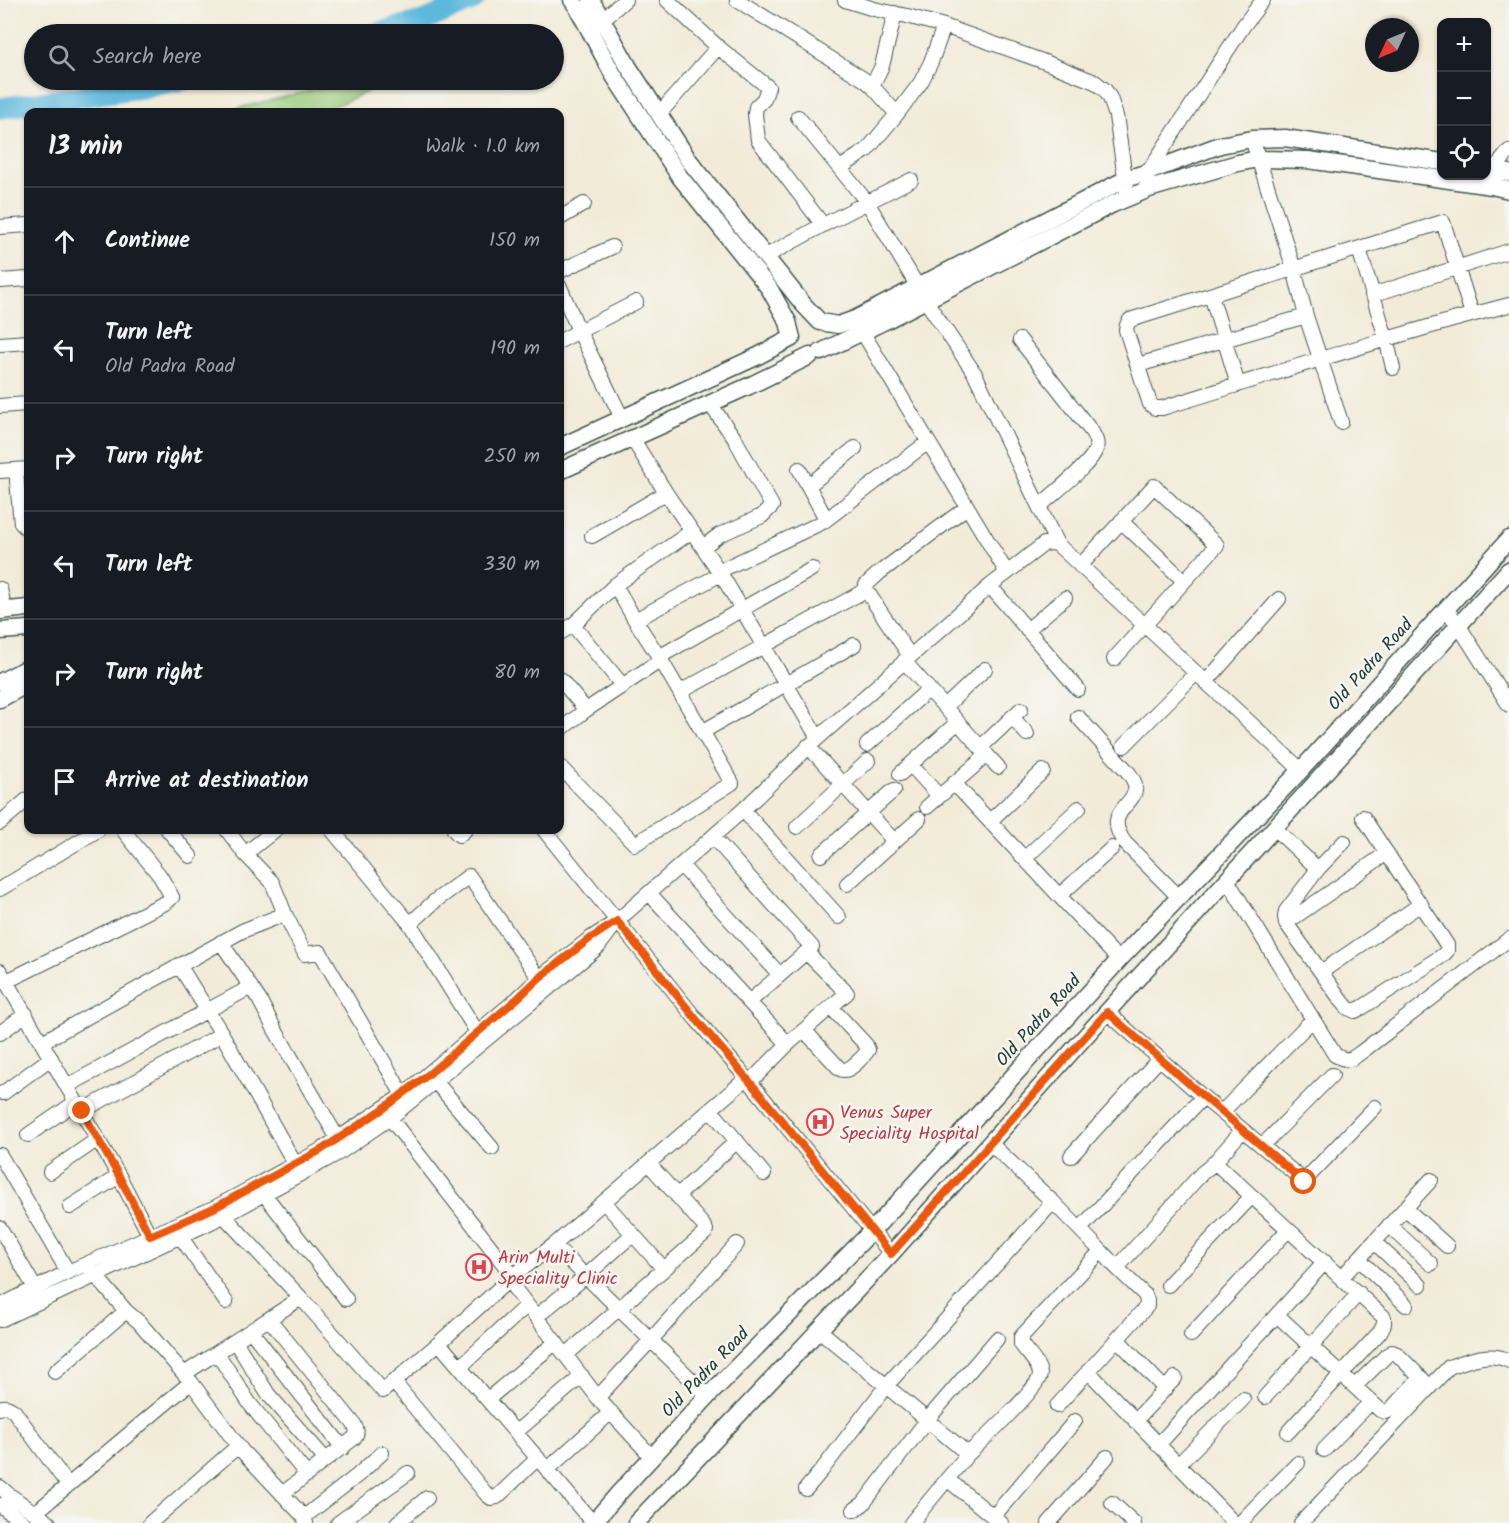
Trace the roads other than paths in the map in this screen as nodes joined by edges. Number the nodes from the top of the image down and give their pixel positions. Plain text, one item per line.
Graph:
1 (572, 0) edge
2 (591, 0) edge
3 (625, 0) edge
4 (667, 0) edge
5 (737, 0) edge
6 (845, 0) edge
7 (1263, 0) edge
8 (895, 14) junction
9 (596, 25) junction
10 (944, 26) junction
11 (718, 47) junction
12 (872, 86) junction
13 (659, 114) junction
14 (897, 114) junction
15 (798, 117) dead end
16 (1252, 139) junction
17 (1509, 151) edge
18 (1258, 159) junction
19 (1437, 161) edge
20 (840, 168) junction
21 (1497, 171) edge
22 (1148, 172) junction
23 (1126, 179) junction
24 (911, 180) dead end
25 (1146, 190) junction
26 (1509, 190) edge
27 (1128, 198) junction
28 (867, 202) junction
29 (584, 204) dead end
30 (564, 216) edge
31 (24, 225) edge
32 (823, 225) junction
33 (0, 227) edge
34 (612, 247) dead end
35 (1359, 249) junction
36 (1509, 251) edge
37 (766, 256) junction
38 (1457, 268) junction
39 (564, 269) edge
40 (1294, 269) junction
41 (24, 279) edge
42 (0, 281) edge
43 (922, 294) junction
44 (1211, 295) junction
45 (1372, 295) junction
46 (564, 296) edge
47 (636, 302) dead end
48 (1509, 305) edge
49 (1472, 314) junction
50 (1306, 316) junction
51 (820, 322) junction
52 (859, 326) junction
53 (579, 331) junction
54 (792, 338) junction
55 (1386, 338) junction
56 (564, 339) edge
57 (1020, 340) dead end
58 (1224, 340) junction
59 (24, 342) edge
60 (0, 344) edge
61 (816, 354) junction
62 (1320, 360) junction
63 (1137, 365) junction
64 (1393, 368) dead end
65 (1238, 385) junction
66 (24, 404) edge
67 (710, 404) junction
68 (0, 406) edge
69 (622, 418) junction
70 (1341, 422) dead end
71 (632, 438) junction
72 (928, 442) junction
73 (564, 445) edge
74 (855, 448) dead end
75 (564, 469) edge
76 (799, 469) dead end
77 (22, 470) edge
78 (0, 471) edge
79 (808, 486) junction
80 (666, 493) junction
81 (967, 507) junction
82 (1039, 507) junction
83 (826, 519) junction
84 (1121, 521) junction
85 (24, 526) edge
86 (693, 531) junction
87 (592, 536) dead end
88 (1509, 539) edge
89 (1057, 544) junction
90 (703, 548) junction
91 (1080, 566) junction
92 (812, 569) dead end
93 (1509, 570) edge
94 (720, 572) junction
95 (1007, 573) junction
96 (1184, 581) junction
97 (615, 585) junction
98 (990, 586) junction
99 (0, 589) edge
100 (866, 590) junction
101 (1065, 598) dead end
102 (1279, 599) dead end
103 (24, 608) edge
104 (741, 609) junction
105 (1446, 609) junction
106 (3, 610) edge
107 (635, 620) junction
108 (573, 625) junction
109 (1144, 625) junction
110 (1459, 626) junction
111 (24, 629) edge
112 (1027, 630) junction
113 (564, 631) edge
114 (0, 632) edge
115 (854, 645) dead end
116 (764, 647) junction
117 (660, 658) junction
118 (907, 659) junction
119 (1114, 659) dead end
120 (985, 669) dead end
121 (24, 670) edge
122 (1201, 678) junction
123 (0, 682) edge
124 (564, 685) edge
125 (786, 685) junction
126 (623, 686) junction
127 (24, 689) edge
128 (929, 689) junction
129 (1078, 689) dead end
130 (680, 692) junction
131 (0, 699) edge
132 (1509, 705) edge
133 (945, 707) junction
134 (586, 710) junction
135 (1078, 717) dead end
136 (958, 722) junction
137 (564, 727) edge
138 (702, 732) junction
139 (1027, 734) dead end
140 (813, 742) junction
141 (867, 745) dead end
142 (1124, 746) dead end
143 (984, 751) junction
144 (868, 761) dead end
145 (998, 767) dead end
146 (1301, 770) junction
147 (564, 771) edge
148 (1043, 771) dead end
149 (954, 783) junction
150 (843, 784) junction
151 (894, 790) dead end
152 (939, 796) junction
153 (24, 802) edge
154 (927, 807) dead end
155 (1078, 808) dead end
156 (743, 810) junction
157 (868, 813) junction
158 (1363, 817) dead end
159 (919, 819) dead end
160 (990, 821) junction
161 (0, 823) edge
162 (796, 827) dead end
163 (1274, 828) junction
164 (91, 834) edge
165 (126, 834) edge
166 (171, 834) edge
167 (229, 834) edge
168 (270, 834) edge
169 (335, 834) edge
170 (547, 834) edge
171 (713, 837) junction
172 (894, 841) junction
173 (1344, 842) dead end
174 (1112, 848) dead end
175 (1387, 853) junction
176 (245, 854) junction
177 (821, 855) dead end
178 (190, 856) dead end
179 (1025, 858) junction
180 (681, 865) junction
181 (1318, 868) junction
182 (1227, 880) junction
183 (847, 884) dead end
184 (0, 889) edge
185 (649, 893) junction
186 (1059, 896) junction
187 (1179, 897) junction
188 (1421, 904) junction
189 (285, 914) junction
190 (840, 917) dead end
191 (617, 921) junction
192 (1286, 923) junction
193 (410, 924) junction
194 (1509, 939) edge
195 (221, 942) junction
196 (806, 952) junction
197 (1119, 960) junction
198 (179, 965) junction
199 (1321, 972) junction
200 (780, 975) junction
201 (3, 976) edge
202 (539, 978) junction
203 (251, 987) junction
204 (749, 1002) junction
205 (831, 1007) junction
206 (208, 1010) junction
207 (1107, 1012) junction
208 (26, 1014) junction
209 (1313, 1019) junction
210 (804, 1030) junction
211 (477, 1032) junction
212 (0, 1034) edge
213 (222, 1034) junction
214 (42, 1042) junction
215 (788, 1044) junction
216 (51, 1058) junction
217 (1160, 1058) junction
218 (1332, 1075) dead end
219 (432, 1077) junction
220 (748, 1080) junction
221 (67, 1086) junction
222 (3, 1093) dead end
223 (403, 1095) junction
224 (1203, 1096) junction
225 (79, 1107) junction
226 (1375, 1107) dead end
227 (711, 1110) junction
228 (1222, 1112) junction
229 (390, 1118) junction
230 (1243, 1130) junction
231 (28, 1135) dead end
232 (98, 1139) junction
233 (338, 1139) junction
234 (737, 1141) junction
235 (991, 1144) junction
236 (1263, 1146) junction
237 (492, 1148) dead end
238 (0, 1155) edge
239 (1071, 1156) dead end
240 (295, 1164) junction
241 (649, 1164) junction
242 (1212, 1165) junction
243 (50, 1172) dead end
244 (764, 1174) dead end
245 (119, 1176) junction
246 (1431, 1179) dead end
247 (264, 1194) junction
248 (677, 1196) junction
249 (1252, 1196) junction
250 (604, 1202) junction
251 (1053, 1202) junction
252 (70, 1207) dead end
253 (1405, 1208) junction
254 (224, 1216) junction
255 (1389, 1225) junction
256 (0, 1228) edge
257 (1080, 1229) junction
258 (873, 1230) junction
259 (1288, 1230) junction
260 (633, 1234) junction
261 (150, 1236) junction
262 (180, 1236) junction
263 (1374, 1242) junction
264 (736, 1244) dead end
265 (554, 1245) junction
266 (1448, 1246) dead end
267 (1101, 1251) junction
268 (891, 1254) junction
269 (1359, 1259) junction
270 (1325, 1262) junction
271 (1431, 1264) dead end
272 (1117, 1268) junction
273 (664, 1269) junction
274 (90, 1270) junction
275 (68, 1272) junction
276 (586, 1276) junction
277 (1342, 1277) junction
278 (511, 1278) junction
279 (1168, 1285) dead end
280 (1420, 1285) dead end
281 (35, 1288) junction
282 (1359, 1293) junction
283 (301, 1298) junction
284 (346, 1299) dead end
285 (226, 1302) dead end
286 (527, 1305) junction
287 (1406, 1305) dead end
288 (0, 1306) edge
289 (619, 1309) junction
290 (126, 1311) junction
291 (1277, 1315) junction
292 (536, 1317) junction
293 (269, 1319) junction
294 (0, 1320) edge
295 (819, 1330) junction
296 (251, 1331) junction
297 (1191, 1335) dead end
298 (997, 1339) dead end
299 (1117, 1339) junction
300 (651, 1340) junction
301 (235, 1341) junction
302 (555, 1342) junction
303 (439, 1343) junction
304 (1311, 1347) junction
305 (217, 1353) junction
306 (566, 1355) junction
307 (1509, 1361) edge
308 (460, 1367) junction
309 (1088, 1371) junction
310 (56, 1372) dead end
311 (1342, 1375) junction
312 (582, 1376) junction
313 (187, 1378) junction
314 (1175, 1378) dead end
315 (393, 1381) junction
316 (1426, 1382) junction
317 (886, 1386) junction
318 (1355, 1386) junction
319 (1165, 1389) junction
320 (708, 1396) junction
321 (598, 1397) junction
322 (1265, 1397) dead end
323 (488, 1399) junction
324 (1243, 1399) dead end
325 (1371, 1402) junction
326 (1057, 1406) dead end
327 (0, 1408) edge
328 (611, 1412) junction
329 (927, 1420) junction
330 (1075, 1421) dead end
331 (1135, 1421) junction
332 (516, 1432) junction
333 (1288, 1432) dead end
334 (1158, 1445) junction
335 (238, 1446) junction
336 (343, 1448) junction
337 (1324, 1450) dead end
338 (382, 1453) dead end
339 (968, 1454) junction
340 (652, 1457) junction
341 (1107, 1457) dead end
342 (538, 1458) junction
343 (326, 1461) junction
344 (1298, 1463) dead end
345 (1178, 1465) junction
346 (548, 1469) junction
347 (408, 1473) dead end
348 (307, 1475) junction
349 (947, 1479) junction
350 (68, 1485) junction
351 (806, 1490) dead end
352 (282, 1494) junction
353 (2, 1498) edge
354 (427, 1498) dead end
355 (1112, 1503) dead end
356 (854, 1510) dead end
357 (35, 1513) junction
358 (915, 1518) edge
359 (305, 1520) edge
360 (997, 1520) edge
361 (24, 1523) edge
362 (49, 1523) edge
363 (150, 1523) edge
364 (338, 1523) edge
365 (397, 1523) edge
366 (593, 1523) edge
367 (636, 1523) edge
368 (931, 1523) edge
369 (1049, 1523) edge
370 (1134, 1523) edge
371 (1234, 1523) edge
372 (1240, 1523) edge
373 (1301, 1523) edge

1 - 9 main road
2 - 9 main road
3 - 9 street
4 - 11 street
5 - 12 street
6 - 8 street
7 - 22 street
8 - 10 street
8 - 12 street
9 - 13 main road
9 - 54 main road
10 - 14 street
10 - 23 street
11 - 13 street
11 - 32 street
12 - 14 street
13 - 37 main road
14 - 20 street
15 - 20 street
16 - 18 street
16 - 19 main road
16 - 22 main road
17 - 21 street
18 - 25 main road
18 - 26 main road
18 - 40 street
20 - 28 street
22 - 23 main road
22 - 25 street
23 - 27 street
23 - 43 main road
24 - 28 street
25 - 27 main road
27 - 43 main road
28 - 32 street
28 - 43 street
29 - 30 street
31 - 33 street
32 - 37 street
34 - 39 street
35 - 38 street
35 - 40 street
35 - 45 street
36 - 38 street
37 - 51 main road
38 - 45 street
38 - 49 street
40 - 44 street
40 - 50 street
41 - 42 street
43 - 52 main road
43 - 82 street
44 - 58 street
44 - 63 street
45 - 55 street
46 - 53 street
47 - 53 street
48 - 49 street
49 - 55 street
50 - 58 street
50 - 62 street
51 - 52 main road
51 - 54 main road
51 - 61 main road
52 - 61 main road
52 - 72 street
53 - 56 street
53 - 69 street
54 - 61 main road
54 - 69 main road
55 - 62 street
55 - 64 street
57 - 82 street
58 - 63 street
58 - 65 street
59 - 60 street
61 - 67 main road
62 - 65 street
62 - 70 street
63 - 65 street
66 - 68 street
67 - 71 main road
67 - 90 street
69 - 73 main road
71 - 75 main road
71 - 80 street
72 - 81 street
72 - 83 street
74 - 79 street
76 - 79 street
77 - 78 street
77 - 85 street
79 - 83 street
80 - 86 street
80 - 87 street
81 - 95 street
81 - 100 street
82 - 89 street
83 - 94 street
84 - 91 street
84 - 96 street
84 - 96 street
86 - 90 street
86 - 97 street
88 - 105 main road, Old Padra Road
89 - 91 street
89 - 95 street
90 - 94 street
91 - 109 street
92 - 104 street
93 - 110 main road
94 - 104 street
94 - 107 street
95 - 98 street
96 - 109 street
97 - 107 street
97 - 108 street
98 - 112 street
98 - 118 street
99 - 106 street
100 - 116 street
100 - 118 street
101 - 112 street
102 - 122 street
103 - 106 main road
104 - 116 street
104 - 117 street
105 - 110 street
105 - 146 main road, Old Padra Road
107 - 117 street
108 - 113 street
108 - 126 street
109 - 119 street
109 - 122 street
110 - 132 street
110 - 163 main road
111 - 114 main road
112 - 129 street
115 - 125 street
116 - 125 street
116 - 130 street
117 - 126 street
117 - 130 street
118 - 128 street
118 - 140 street
120 - 133 street
121 - 123 main road
122 - 142 street
122 - 146 street
124 - 134 street
125 - 138 street
125 - 140 street
126 - 134 street
127 - 131 main road
128 - 133 street
128 - 141 street
130 - 138 street
133 - 136 street
134 - 137 street
135 - 187 street
136 - 143 street
136 - 152 street
138 - 147 street
139 - 143 street
140 - 150 street
140 - 156 street
143 - 145 street
143 - 149 street
144 - 150 street
146 - 187 main road, Old Padra Road
148 - 160 street
149 - 152 street
149 - 160 street
150 - 157 street
150 - 162 street
151 - 157 street
152 - 154 street
153 - 161 street
155 - 179 street
156 - 171 street
156 - 190 street
157 - 172 street
157 - 177 street
158 - 175 street
159 - 172 street
160 - 179 street
163 - 181 street
163 - 182 main road
164 - 184 street
165 - 201 street
166 - 178 street
167 - 176 street
168 - 176 street
169 - 193 street
170 - 191 street
171 - 180 street
171 - 196 street
172 - 183 street
173 - 181 street
174 - 186 street
175 - 188 street
175 - 192 street
176 - 189 street
179 - 186 street
180 - 185 street
180 - 200 street
181 - 192 street
182 - 207 main road
182 - 209 street
185 - 191 street
185 - 204 street
186 - 197 street
187 - 197 main road, Old Padra Road
188 - 199 street
188 - 199 street
189 - 195 street
189 - 223 street
191 - 202 street
191 - 219 street
191 - 220 street
192 - 199 street
193 - 202 street
193 - 211 street
194 - 209 street
195 - 198 street
195 - 203 street
196 - 200 street
196 - 205 street
197 - 258 main road, Old Padra Road
198 - 206 street
198 - 214 street
200 - 204 street
201 - 208 street
202 - 211 street
203 - 206 street
203 - 233 street
204 - 215 street
205 - 210 street
205 - 210 street
206 - 213 street
206 - 221 street
207 - 217 street
207 - 235 main road
208 - 212 street
208 - 214 street
209 - 228 street
210 - 215 street
211 - 219 street
213 - 225 street
213 - 240 street
214 - 216 street
215 - 220 street
216 - 221 street
216 - 222 street
217 - 224 street
217 - 239 street
218 - 236 street
219 - 223 street
219 - 229 street
219 - 237 street
220 - 227 street
220 - 258 street
221 - 225 street
223 - 233 street
224 - 228 street
224 - 257 street
225 - 231 street
225 - 232 street
226 - 236 street
227 - 234 street
227 - 241 street
228 - 230 street
229 - 247 street
229 - 278 street
230 - 236 street
230 - 242 street
232 - 243 street
232 - 245 street
233 - 240 street
234 - 244 street
234 - 248 street
235 - 251 street
235 - 268 main road
238 - 275 street
240 - 261 street
241 - 248 street
241 - 250 street
242 - 249 street
242 - 272 street
245 - 252 street
245 - 261 street
246 - 253 street
247 - 254 street
247 - 284 street
248 - 273 street
249 - 259 street
249 - 279 street
250 - 260 street
250 - 265 street
251 - 257 street
251 - 317 street
253 - 255 street
253 - 266 street
254 - 262 street
254 - 283 street
255 - 263 street
255 - 271 street
256 - 281 street
257 - 267 street
258 - 268 street
258 - 320 main road, Old Padra Road
259 - 270 street
259 - 297 street
260 - 273 street
260 - 276 street
261 - 274 street
262 - 274 street
262 - 285 street
263 - 269 street
263 - 280 street
264 - 300 street
265 - 276 street
265 - 278 street
267 - 272 street
267 - 339 street
268 - 295 main road
269 - 277 street
269 - 287 street
270 - 277 street
270 - 291 street
272 - 299 street
273 - 289 street
274 - 275 street
274 - 290 street
274 - 294 street
275 - 281 street
276 - 289 street
276 - 292 street
277 - 282 street
278 - 286 street
278 - 303 street
281 - 288 street
282 - 304 street
282 - 311 street
283 - 293 street
283 - 315 street
286 - 292 street
286 - 308 street
289 - 300 street
289 - 306 street
290 - 310 street
290 - 313 street
291 - 304 street
291 - 334 street
292 - 302 street
293 - 296 street
293 - 336 street
295 - 317 street
295 - 367 main road
296 - 301 street
296 - 336 street
298 - 329 street
299 - 309 street
299 - 319 street
300 - 320 street
300 - 321 street
301 - 305 street
301 - 343 street
302 - 306 street
302 - 323 street
303 - 308 street
303 - 315 street
304 - 311 street
304 - 322 street
305 - 313 street
305 - 348 street
306 - 312 street
307 - 316 street
308 - 323 street
309 - 326 street
309 - 331 street
311 - 318 street
311 - 333 street
312 - 321 street
312 - 332 street
313 - 335 street
313 - 350 street
314 - 319 street
315 - 342 street
316 - 318 street
316 - 325 street
316 - 373 street
317 - 329 street
317 - 351 street
318 - 325 street
319 - 331 street
320 - 340 main road, Old Padra Road
321 - 328 street
323 - 332 street
324 - 345 street
325 - 337 street
327 - 350 street
328 - 340 street
328 - 346 street
329 - 339 street
329 - 356 street
330 - 360 street
331 - 334 street
332 - 342 street
334 - 345 street
335 - 352 street
335 - 363 street
336 - 343 street
338 - 359 street
339 - 349 street
340 - 366 main road, Old Padra Road
341 - 369 street
342 - 346 street
343 - 348 street
344 - 372 street
345 - 371 street
346 - 366 street
347 - 364 street
348 - 352 street
349 - 358 street
349 - 360 street
350 - 357 street
352 - 359 street
353 - 357 street
353 - 361 street
354 - 365 street
355 - 370 street
357 - 362 street
358 - 368 street

